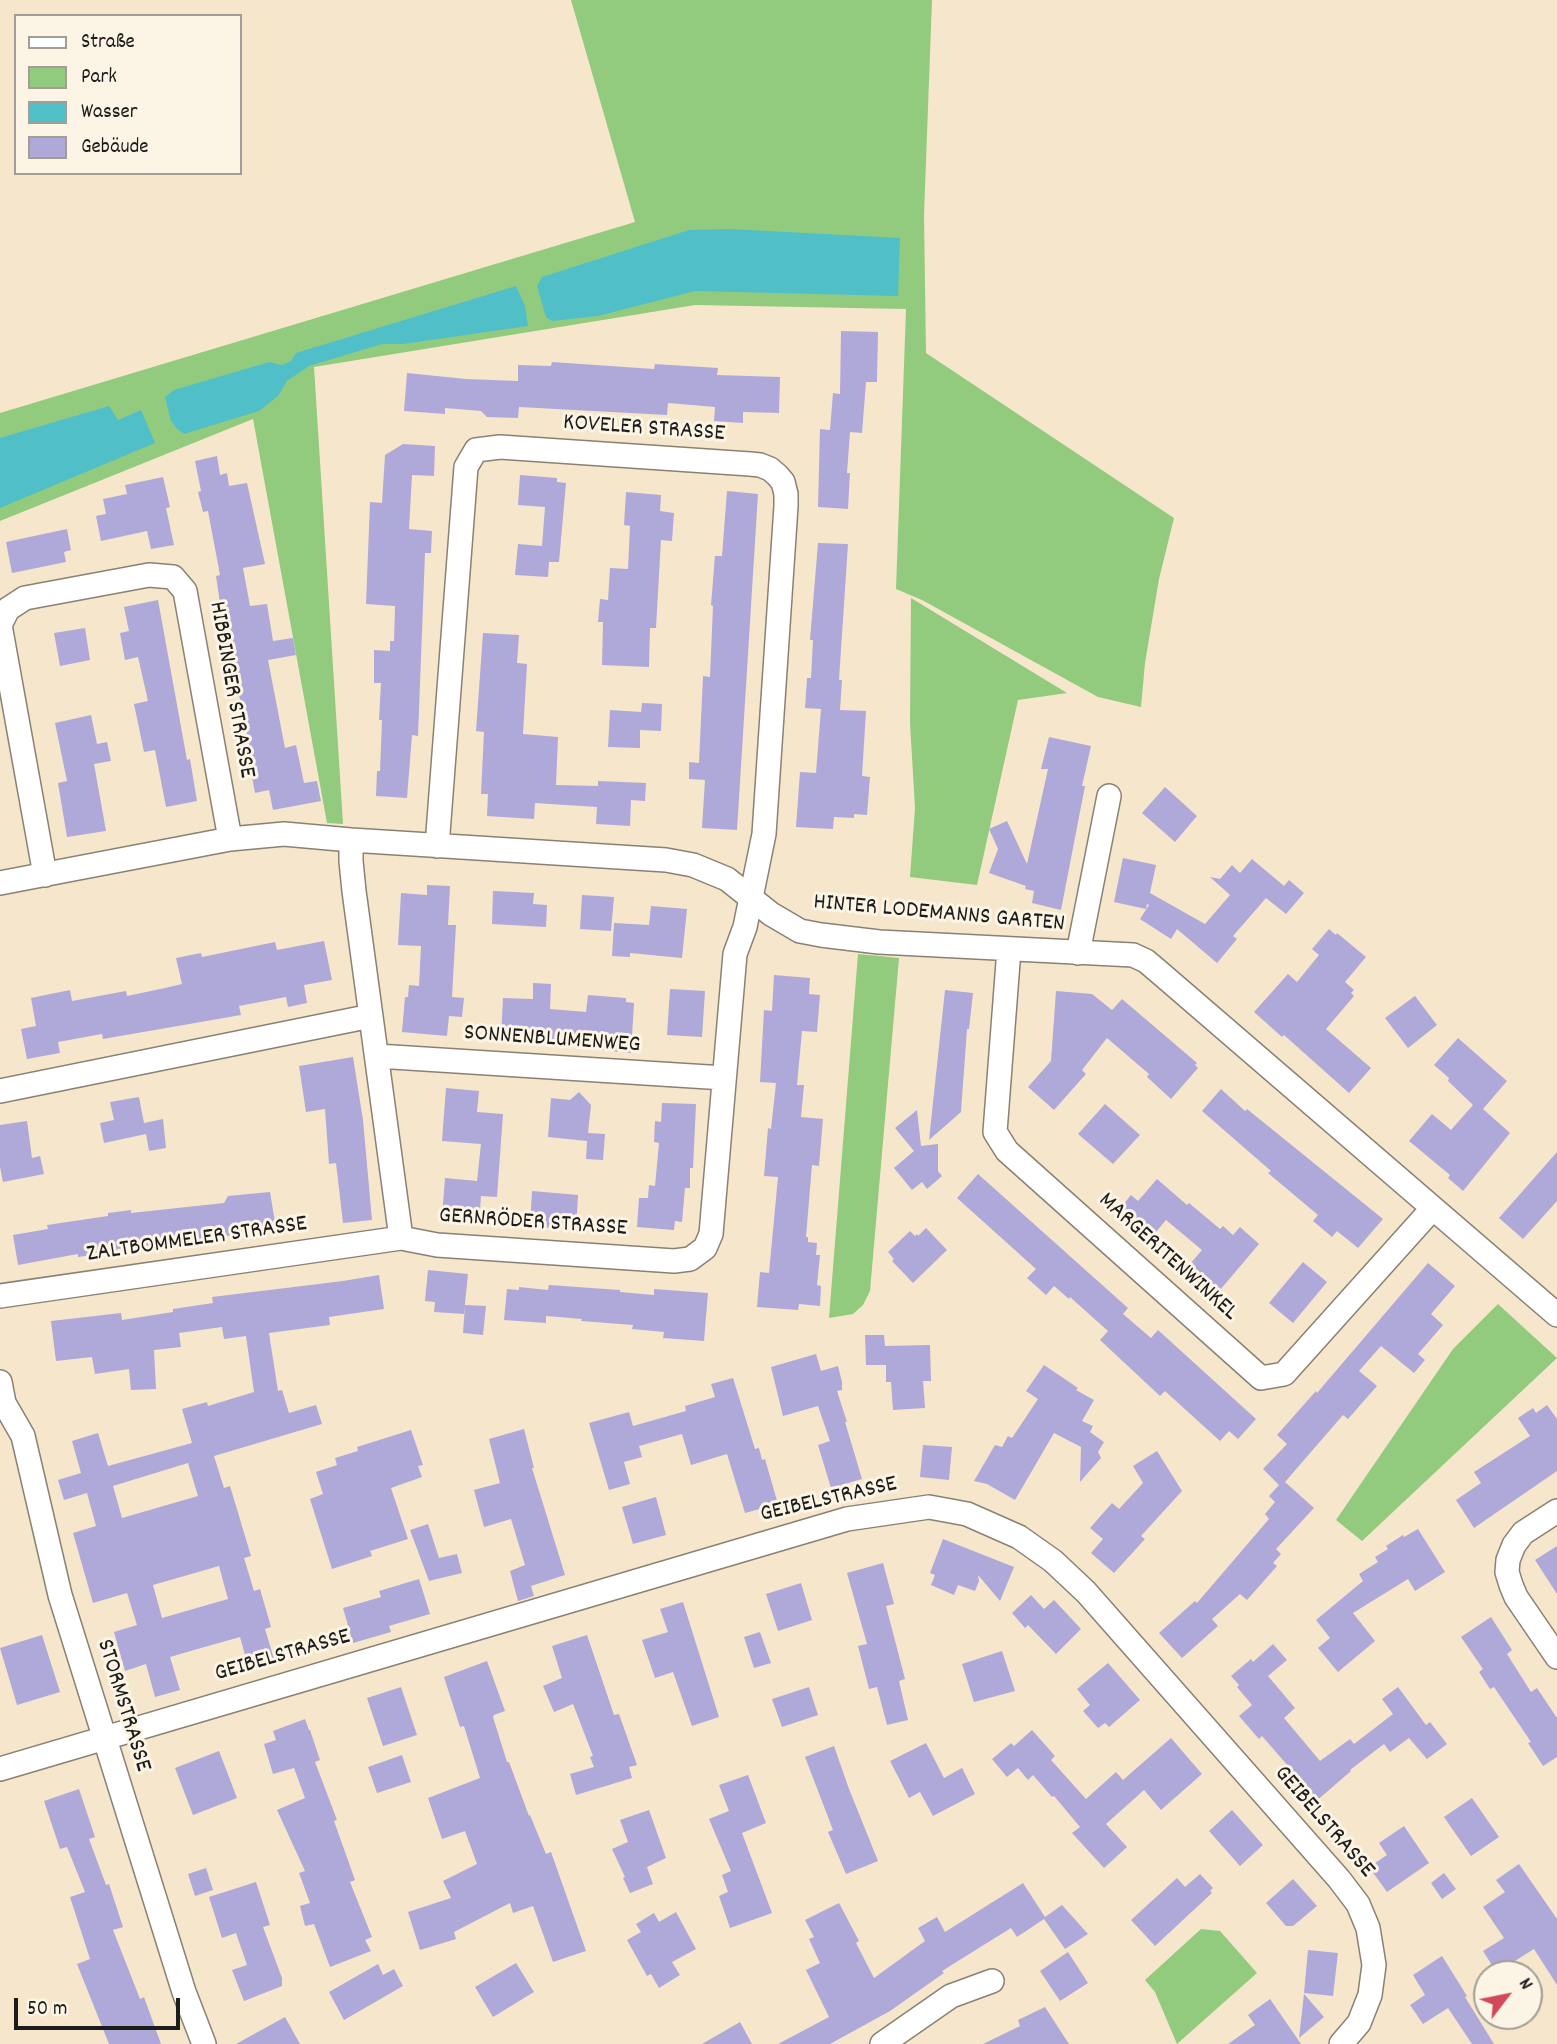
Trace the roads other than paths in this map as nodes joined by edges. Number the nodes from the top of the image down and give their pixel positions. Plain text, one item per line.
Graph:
1 (1109, 796) dead end
2 (230, 839) junction
3 (351, 840) junction
4 (436, 846) junction
5 (45, 875) junction
6 (0, 883) edge
7 (750, 899) junction
8 (1009, 949) junction
9 (1079, 953) junction
10 (371, 1017) junction
11 (377, 1056) junction
12 (724, 1078) junction
13 (0, 1091) edge
14 (1433, 1208) junction
15 (401, 1238) junction
16 (0, 1296) edge
17 (1557, 1315) edge
18 (0, 1382) edge
19 (1557, 1511) edge
20 (1557, 1657) edge
21 (104, 1737) junction
22 (0, 1769) edge
23 (992, 1981) dead end
24 (204, 2044) edge
25 (883, 2044) edge
26 (1341, 2044) edge

1 - 9 street
2 - 3 street, HINTER LODEMANNS GARTEN
2 - 5 street, HINTER LODEMANNS GARTEN
2 - 5 street, HIBBINGER STRASSE
3 - 4 street, HINTER LODEMANNS GARTEN
3 - 10 street
4 - 7 street, HINTER LODEMANNS GARTEN
4 - 7 street, KOVELER STRASSE
5 - 6 street, HINTER LODEMANNS GARTEN
7 - 8 street, HINTER LODEMANNS GARTEN
7 - 12 street, GERNRÖDER STRASSE
8 - 9 street, HINTER LODEMANNS GARTEN
8 - 14 street, MARGERITENWINKEL
9 - 14 street, HINTER LODEMANNS GARTEN
10 - 11 street
10 - 13 street
11 - 12 street, SONNENBLUMENWEG
11 - 15 street
12 - 15 street, GERNRÖDER STRASSE
14 - 17 street, HINTER LODEMANNS GARTEN
15 - 16 street, ZALTBOMMELER STRASSE
18 - 21 street, STORMSTRASSE
19 - 20 street
21 - 22 street, GEIBELSTRASSE
21 - 24 street, STORMSTRASSE
21 - 26 street, GEIBELSTRASSE
23 - 25 street

